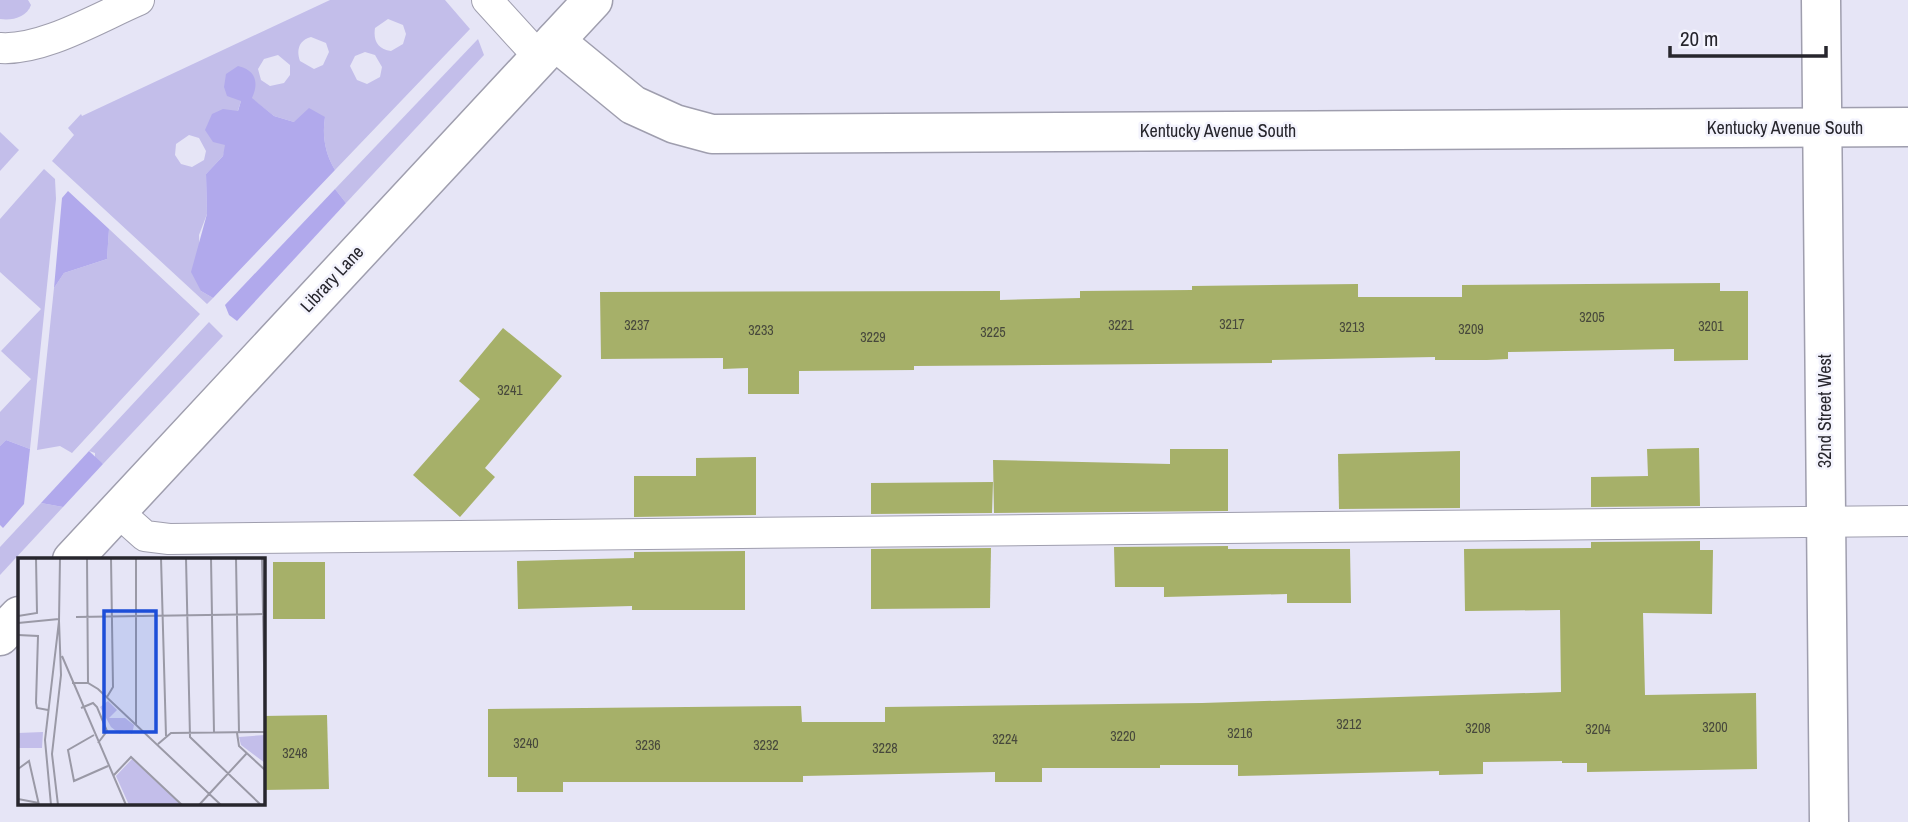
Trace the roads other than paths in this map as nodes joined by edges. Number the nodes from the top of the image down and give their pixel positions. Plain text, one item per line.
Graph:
1 (139, 0) edge
2 (487, 0) edge
3 (593, 0) edge
4 (1821, 0) edge
5 (0, 48) edge
6 (548, 50) junction
7 (1908, 127) edge
8 (1823, 128) junction
9 (117, 511) junction
10 (1908, 521) edge
11 (1826, 522) junction
12 (73, 558) edge
13 (18, 617) edge
14 (0, 636) edge
15 (1829, 822) edge

1 - 5 lane
2 - 6 lane
3 - 6 street, Library Lane
4 - 8 street, 32nd Street West
6 - 8 street, Kentucky Avenue South
6 - 9 street, Library Lane
7 - 8 street, Kentucky Avenue South
8 - 11 street, 32nd Street West
9 - 11 lane
9 - 12 street, Library Lane
10 - 11 lane
11 - 15 street, 32nd Street West
13 - 14 street

